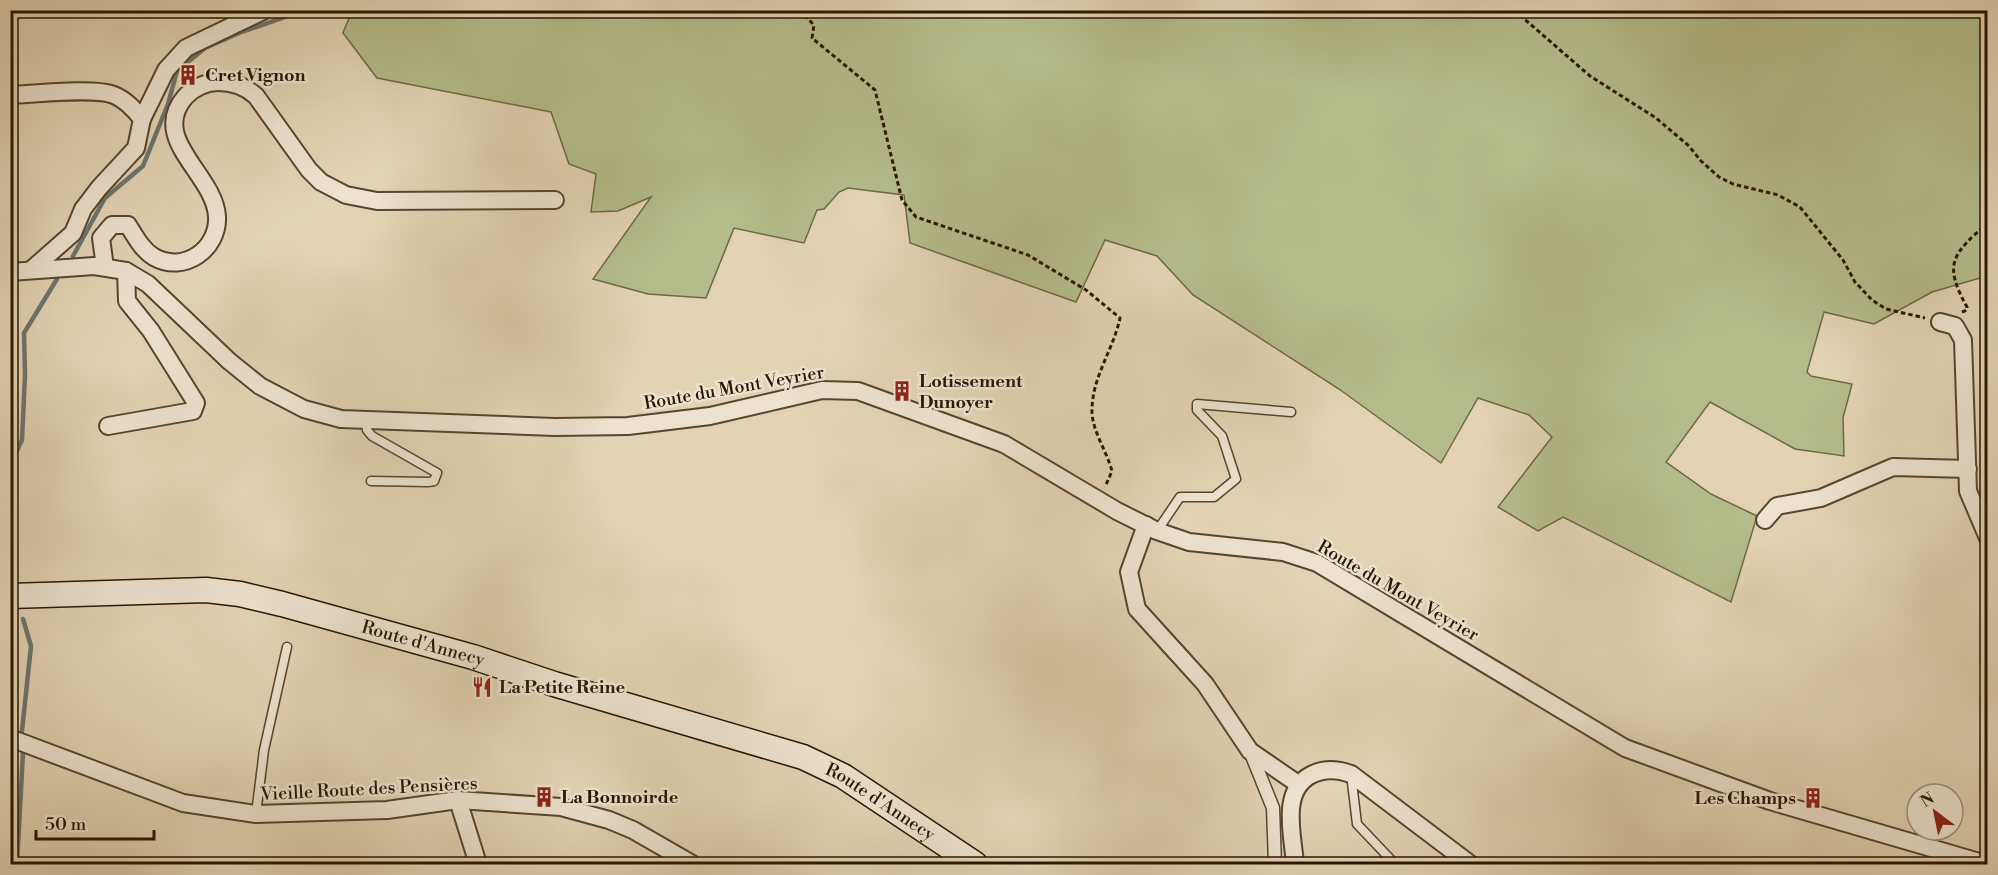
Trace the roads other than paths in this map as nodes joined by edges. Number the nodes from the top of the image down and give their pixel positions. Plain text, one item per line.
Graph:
1 (265, 10) edge
2 (10, 96) edge
3 (142, 119) junction
4 (555, 200) dead end
5 (105, 267) junction
6 (31, 270) junction
7 (10, 272) edge
8 (126, 272) junction
9 (1940, 321) road end
10 (1291, 412) dead end
11 (366, 422) junction
12 (108, 426) dead end
13 (1968, 469) junction
14 (371, 481) dead end
15 (1765, 520) dead end
16 (1152, 528) junction
17 (1988, 538) edge
18 (10, 596) edge
19 (287, 647) dead end
20 (10, 738) edge
21 (1250, 751) junction
22 (1351, 774) junction
23 (1298, 784) junction
24 (458, 800) junction
25 (256, 814) junction
26 (478, 864) edge
27 (692, 864) edge
28 (975, 864) edge
29 (1275, 864) edge
30 (1295, 864) edge
31 (1395, 864) edge
32 (1470, 864) edge
33 (1986, 864) edge

1 - 3 street
2 - 3 street
3 - 6 street
4 - 5 street
5 - 6 street, Route du Mont Veyrier
5 - 8 street, Route du Mont Veyrier
6 - 7 street, Route du Mont Veyrier
8 - 11 street, Route du Mont Veyrier
8 - 12 street
9 - 13 street
10 - 16 lane
11 - 14 lane
11 - 16 street, Route du Mont Veyrier
13 - 15 street
13 - 17 street
16 - 21 street
16 - 33 street, Route du Mont Veyrier
18 - 28 main road, Route d'Annecy
19 - 25 lane
20 - 25 street, Vieille Route des Pensières
21 - 23 street
21 - 29 street
22 - 23 street
22 - 31 lane
22 - 32 street
23 - 30 street
24 - 25 street, Vieille Route des Pensières
24 - 26 street
24 - 27 street, Vieille Route des Pensières

